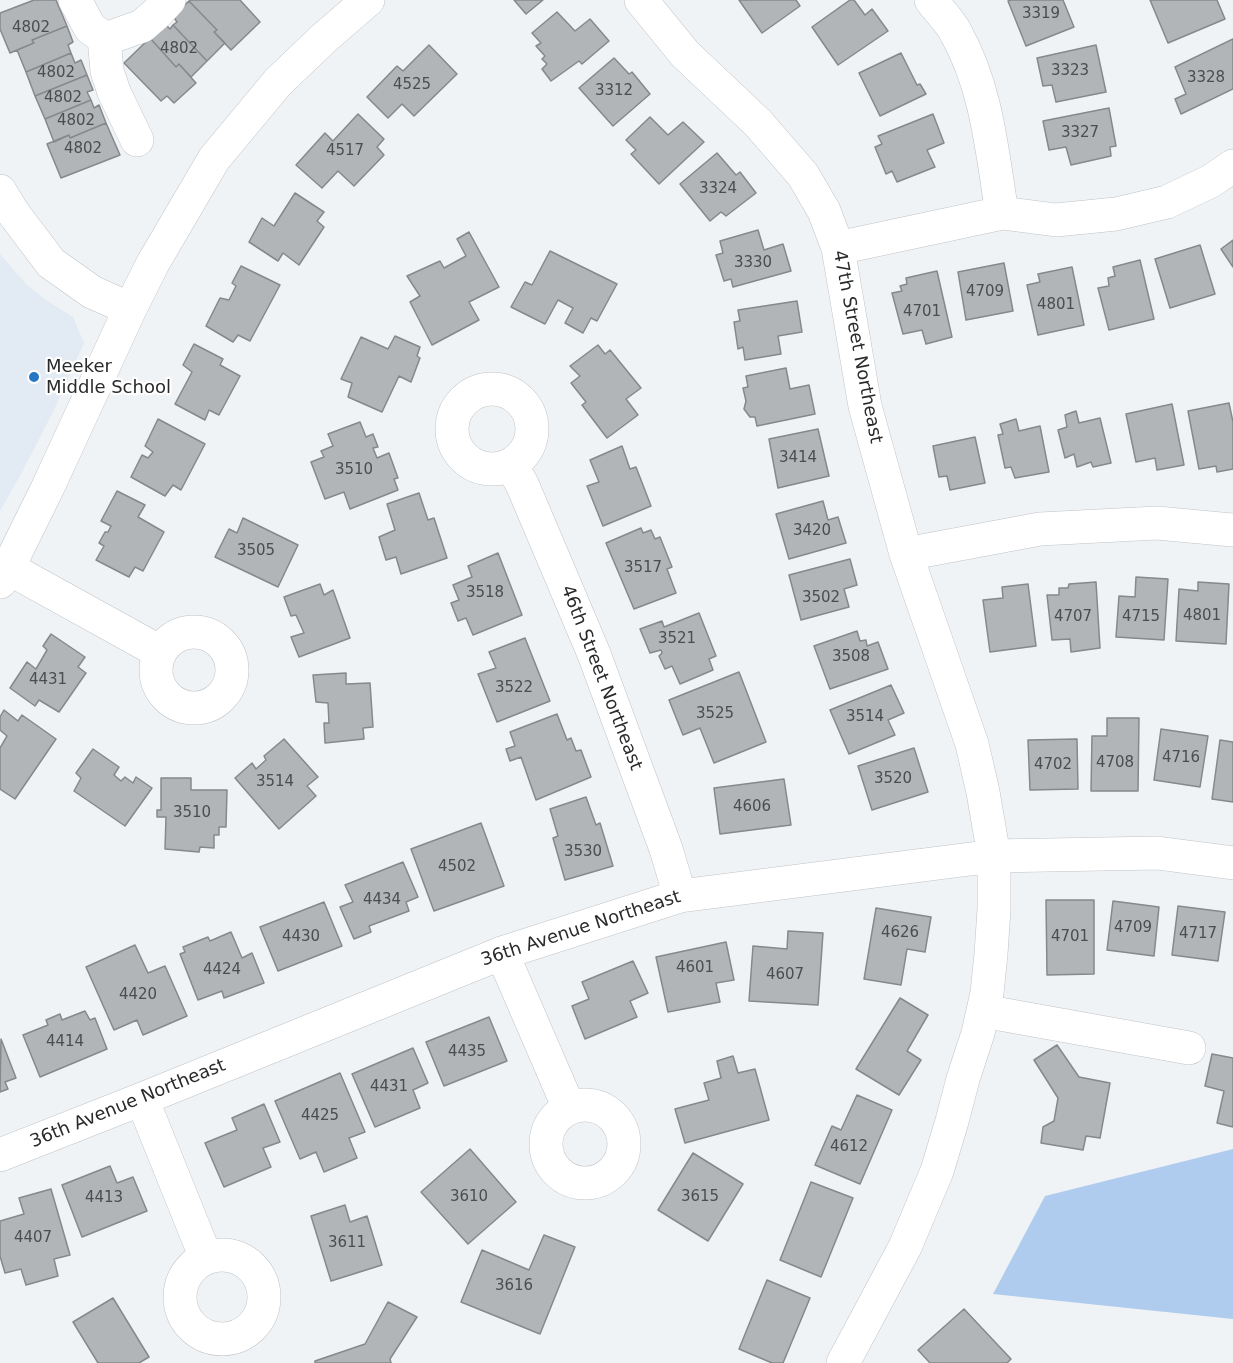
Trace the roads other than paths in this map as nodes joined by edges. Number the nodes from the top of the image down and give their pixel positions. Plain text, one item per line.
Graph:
1 (75, 0) edge
2 (169, 0) edge
3 (368, 0) edge
4 (641, 0) edge
5 (931, 0) edge
6 (104, 38) junction
7 (137, 140) dead end
8 (1233, 166) edge
9 (0, 191) edge
10 (1002, 213) junction
11 (838, 248) junction
12 (130, 309) junction
13 (511, 465) dead end
14 (1233, 530) edge
15 (906, 554) junction
16 (4, 575) edge
17 (160, 652) dead end
18 (994, 856) junction
19 (1233, 862) edge
20 (680, 896) junction
21 (502, 952) junction
22 (983, 1011) junction
23 (1189, 1047) dead end
24 (142, 1099) junction
25 (569, 1108) dead end
26 (0, 1155) edge
27 (206, 1258) dead end
28 (843, 1363) edge

1 - 6 street
2 - 6 street
3 - 12 street
4 - 11 street, 47th Street Northeast
5 - 10 street
6 - 7 street
8 - 10 street
9 - 12 street
10 - 11 street
11 - 15 street, 47th Street Northeast
12 - 16 street
13 - 20 street, 46th Street Northeast
14 - 15 street
15 - 18 street, 47th Street Northeast
16 - 17 street
18 - 19 street, 36th Avenue Northeast
18 - 20 street, 36th Avenue Northeast
18 - 22 street, 47th Street Northeast
20 - 21 street, 36th Avenue Northeast
21 - 24 street, 36th Avenue Northeast
21 - 25 street
22 - 23 street
22 - 28 street, 47th Street Northeast
24 - 26 street, 36th Avenue Northeast
24 - 27 street

